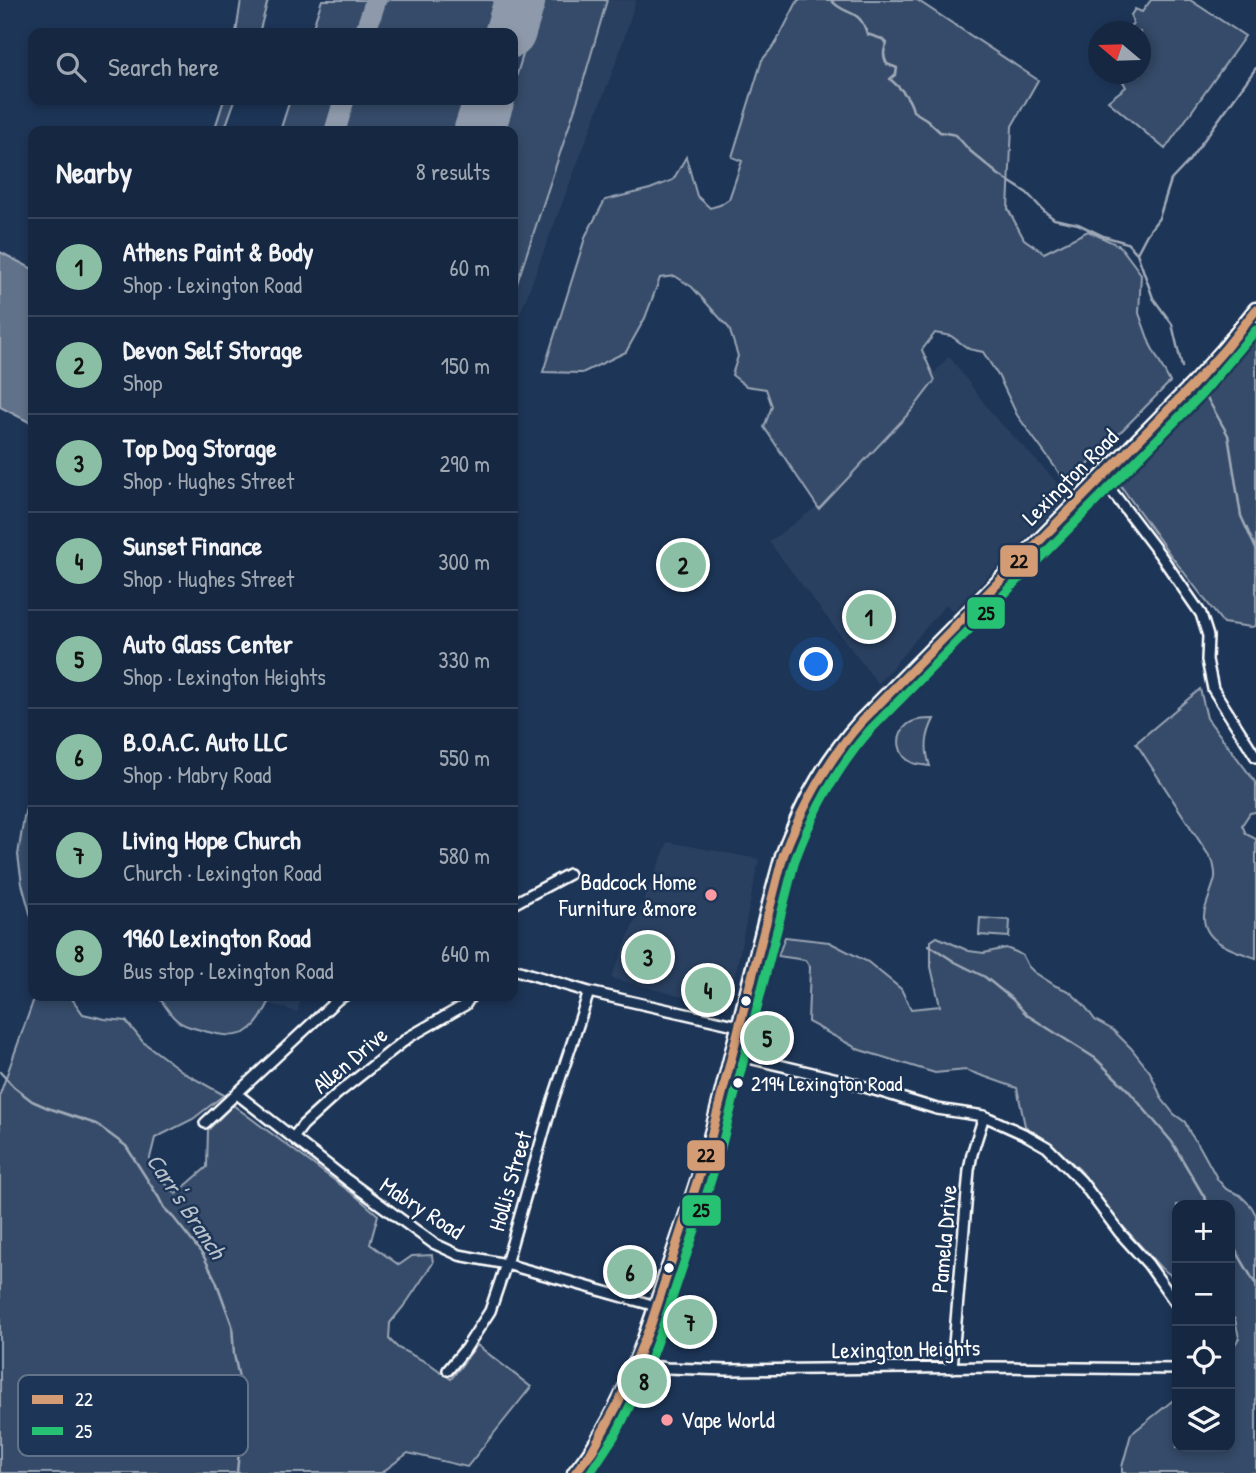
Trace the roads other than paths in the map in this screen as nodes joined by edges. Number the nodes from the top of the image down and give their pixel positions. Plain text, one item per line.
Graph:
1 (1256, 310) edge
2 (1101, 477) junction
3 (1256, 757) edge
4 (569, 874) dead end
5 (518, 901) edge
6 (518, 971) edge
7 (589, 992) junction
8 (336, 1001) edge
9 (468, 1001) edge
10 (739, 1026) junction
11 (732, 1054) junction
12 (237, 1094) junction
13 (984, 1116) junction
14 (205, 1123) dead end
15 (293, 1138) junction
16 (506, 1264) junction
17 (1172, 1298) edge
18 (656, 1306) junction
19 (635, 1364) junction
20 (952, 1368) junction
21 (1172, 1369) edge
22 (448, 1370) dead end
23 (575, 1473) edge

1 - 2 highway, Lexington Road
2 - 3 street
2 - 10 highway, Lexington Road
4 - 5 street
6 - 7 street
7 - 10 street
7 - 16 street, Hollis Street
8 - 12 street
9 - 15 street, Allen Drive
10 - 11 highway, Lexington Road
11 - 13 street
11 - 18 highway, Lexington Road
12 - 14 street
12 - 15 street, Mabry Road
13 - 17 street
13 - 20 street, Pamela Drive
15 - 16 street, Mabry Road
16 - 18 street, Mabry Road
16 - 22 street, Hollis Street
18 - 19 highway, Lexington Road
19 - 20 street, Lexington Heights
19 - 23 highway, Lexington Road
20 - 21 street, Lexington Heights

